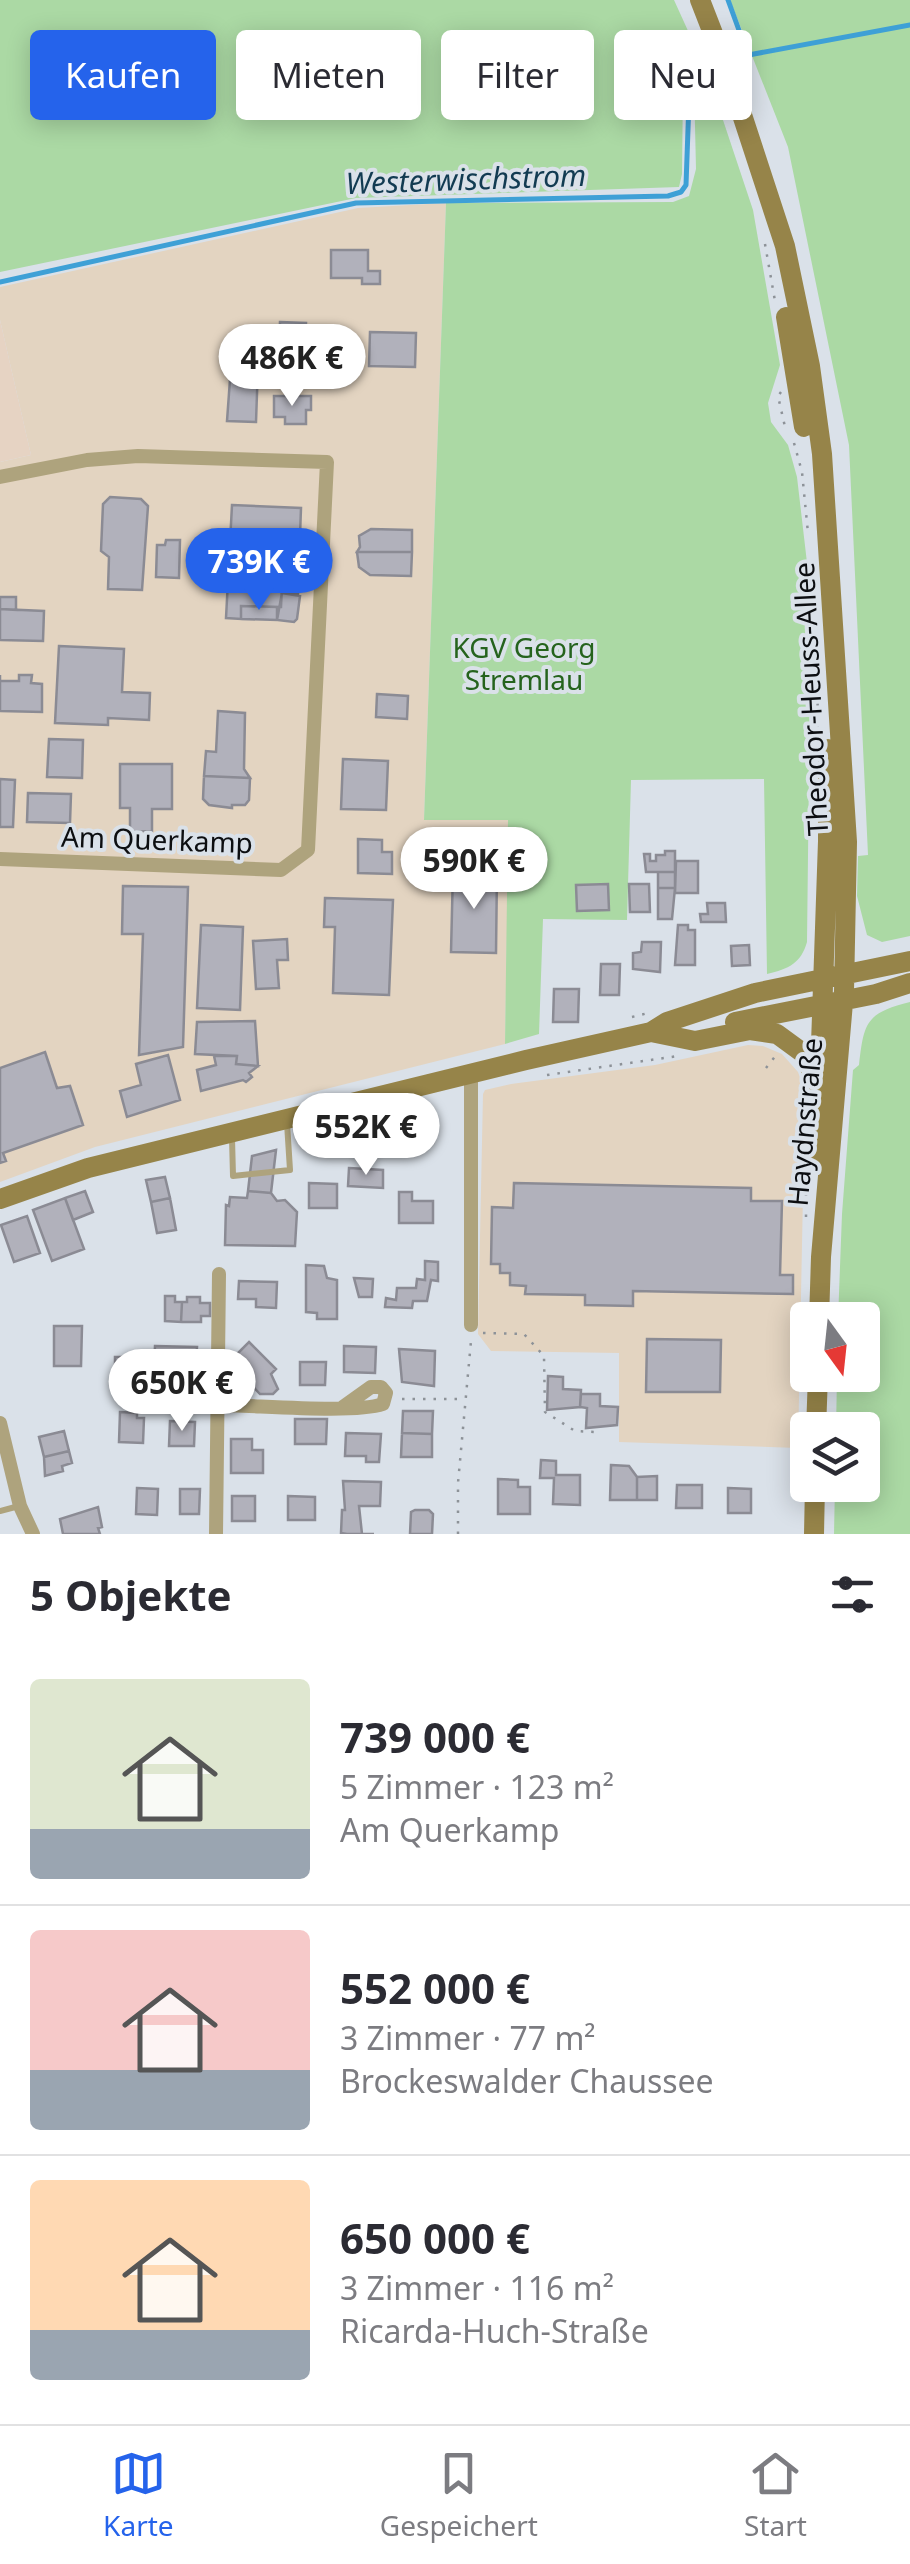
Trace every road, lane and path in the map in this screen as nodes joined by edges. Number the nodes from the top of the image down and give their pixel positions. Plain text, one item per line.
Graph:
1 (700, 0) edge
2 (764, 245) dead end
3 (778, 316) dead end
4 (783, 386) dead end
5 (809, 405) junction
6 (0, 477) edge
7 (810, 540) dead end
8 (818, 682) dead end
9 (817, 738) dead end
10 (0, 859) edge
11 (845, 948) junction
12 (910, 954) edge
13 (910, 961) edge
14 (910, 983) edge
15 (844, 989) junction
16 (821, 992) junction
17 (651, 1032) junction
18 (675, 1037) junction
19 (781, 1048) dead end
20 (689, 1053) dead end
21 (766, 1068) dead end
22 (471, 1073) junction
23 (535, 1076) dead end
24 (819, 1086) junction
25 (286, 1118) junction
26 (232, 1132) junction
27 (0, 1199) edge
28 (820, 1257) junction
29 (219, 1274) dead end
30 (819, 1302) edge
31 (471, 1332) junction
32 (398, 1399) dead end
33 (466, 1399) junction
34 (218, 1405) junction
35 (343, 1407) dead end
36 (0, 1423) edge
37 (596, 1432) dead end
38 (815, 1502) edge
39 (20, 1506) junction
40 (0, 1511) edge
41 (33, 1534) edge
42 (216, 1534) edge
43 (458, 1534) edge
44 (814, 1534) edge

1 - 5 street, Theodor-Heuss-Allee
2 - 3 path
4 - 7 path
5 - 11 street, Theodor-Heuss-Allee
5 - 16 street, Theodor-Heuss-Allee
6 - 10 street, Am Querkamp
8 - 9 path
11 - 12 street
11 - 15 street, Theodor-Heuss-Allee
13 - 15 street
14 - 15 street
15 - 16 street
15 - 28 street, Haydnstraße
16 - 17 street
16 - 18 street
16 - 24 street, Haydnstraße
17 - 18 street
17 - 22 street
18 - 24 street
19 - 21 path
20 - 23 path
22 - 25 street
22 - 31 street
24 - 28 street, Haydnstraße
25 - 26 street
25 - 26 lane
26 - 27 street
28 - 30 street, Haydnstraße
29 - 34 street
31 - 33 path
31 - 37 path
32 - 33 path
33 - 43 path
34 - 35 street
34 - 42 street
36 - 39 street
38 - 44 street
39 - 40 lane
39 - 41 street

